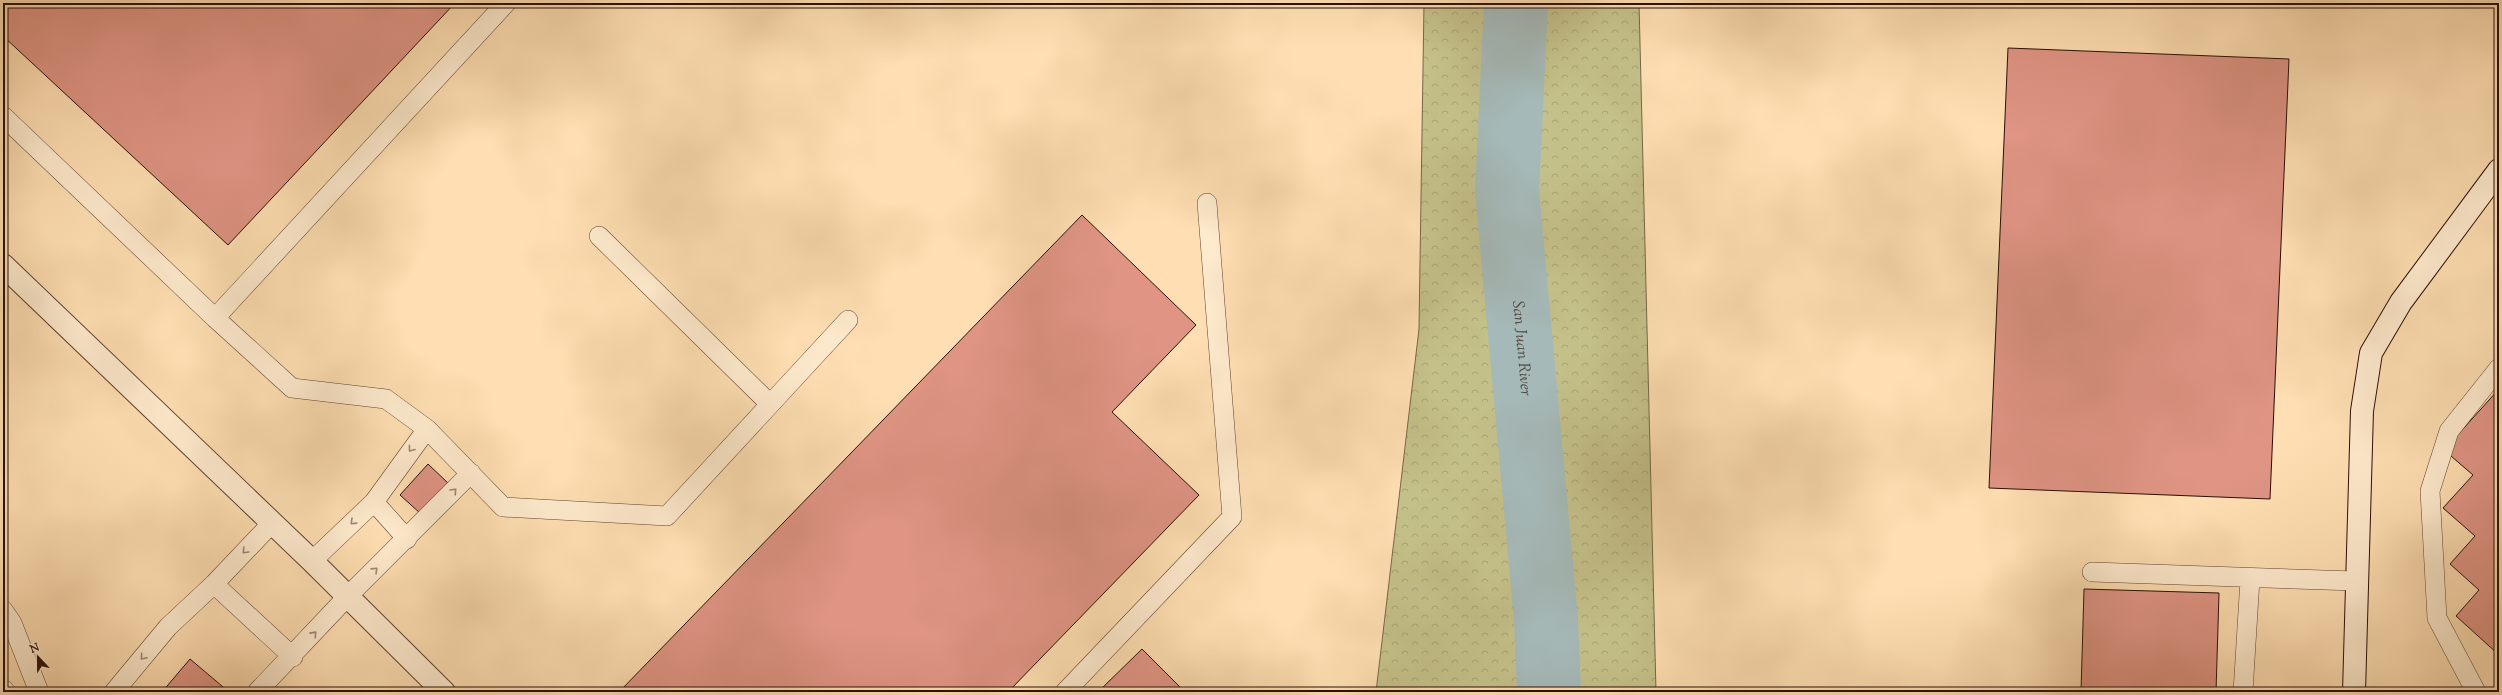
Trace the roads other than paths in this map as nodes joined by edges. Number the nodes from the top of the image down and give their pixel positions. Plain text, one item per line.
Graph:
1 (506, 3) edge
2 (3, 116) edge
3 (2499, 170) edge
4 (1207, 203) dead end
5 (599, 236) dead end
6 (3, 265) edge
7 (215, 318) junction
8 (848, 320) dead end
9 (2499, 368) edge
10 (770, 404) junction
11 (427, 429) junction
12 (471, 473) junction
13 (374, 502) junction
14 (272, 523) junction
15 (407, 539) junction
16 (312, 561) junction
17 (2092, 572) dead end
18 (2250, 579) junction
19 (2355, 582) junction
20 (214, 584) junction
21 (347, 597) junction
22 (3, 610) edge
23 (293, 656) junction
24 (3, 689) edge
25 (6, 692) edge
26 (39, 692) edge
27 (114, 692) edge
28 (257, 692) edge
29 (444, 692) edge
30 (1065, 692) edge
31 (2243, 692) edge
32 (2354, 692) edge
33 (2476, 692) edge

1 - 7 lane
2 - 7 lane
3 - 19 street
4 - 30 lane
5 - 10 lane
6 - 14 street
7 - 11 lane
8 - 10 lane
9 - 33 lane
10 - 12 lane
11 - 12 lane
11 -> 13 lane
15 -> 12 lane
13 - 15 lane
13 -> 16 lane
14 - 16 street
14 -> 20 lane
21 -> 15 lane
16 - 21 street
17 - 18 lane
18 - 19 lane
18 - 31 lane
19 - 32 street
20 - 23 lane
20 -> 27 lane
23 -> 21 lane
21 - 29 street
22 - 26 lane
23 - 28 lane
24 - 25 lane

